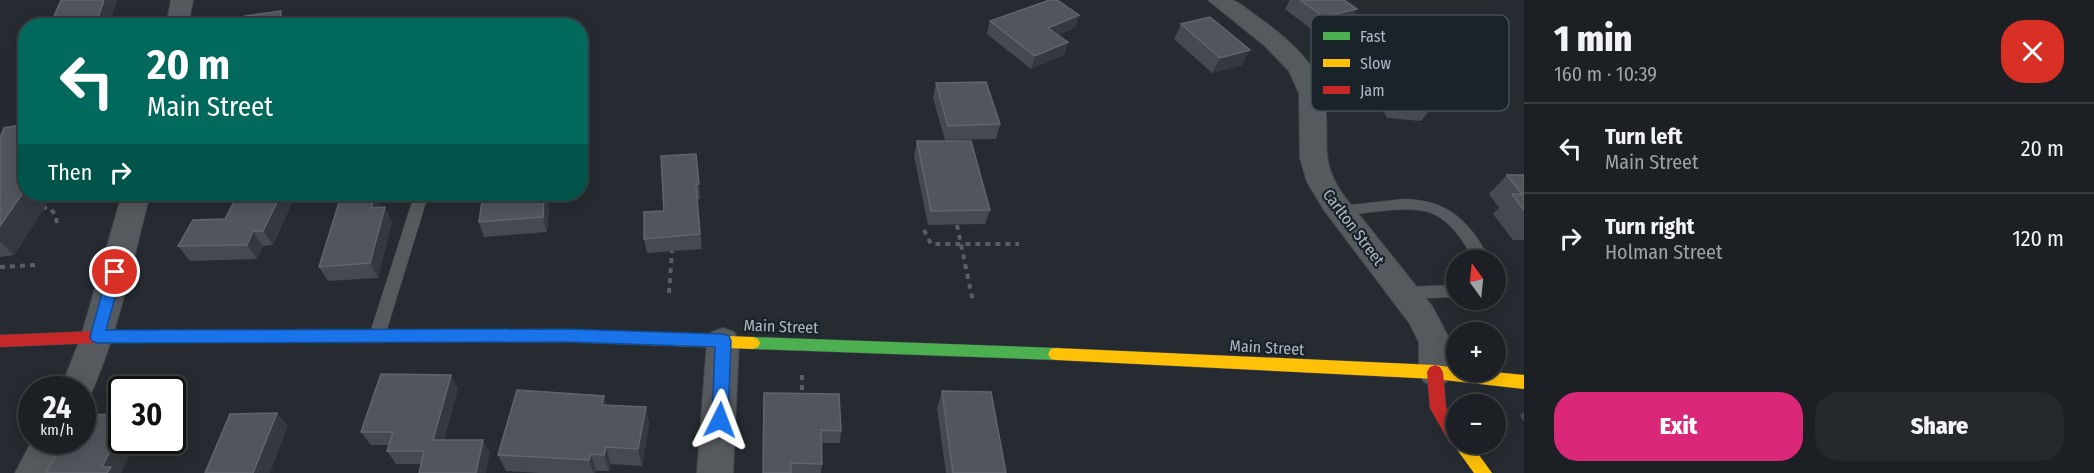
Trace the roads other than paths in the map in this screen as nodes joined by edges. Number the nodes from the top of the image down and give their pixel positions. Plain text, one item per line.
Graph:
1 (182, 0) edge
2 (1219, 0) edge
3 (179, 18) edge
4 (1311, 93) edge
5 (1312, 111) edge
6 (134, 201) edge
7 (419, 201) edge
8 (1341, 211) junction
9 (1476, 250) edge
10 (1446, 291) edge
11 (1405, 293) junction
12 (377, 336) junction
13 (97, 337) junction
14 (0, 341) edge
15 (723, 341) junction
16 (1435, 372) junction
17 (82, 376) edge
18 (1524, 382) edge
19 (1446, 425) edge
20 (43, 454) edge
21 (1469, 454) edge
22 (33, 473) edge
23 (715, 473) edge
24 (1484, 473) edge

1 - 3 street
2 - 4 street, Carlton Street
5 - 8 street, Carlton Street
6 - 13 street
7 - 12 lane
8 - 9 lane
8 - 11 street, Carlton Street
10 - 11 lane
11 - 16 street, Carlton Street
12 - 13 main road, Main Street
12 - 15 main road, Main Street
13 - 14 main road, Main Street
13 - 17 street
15 - 16 main road, Main Street
15 - 23 street
16 - 18 main road, Main Street
16 - 19 main road
20 - 22 street
21 - 24 main road

